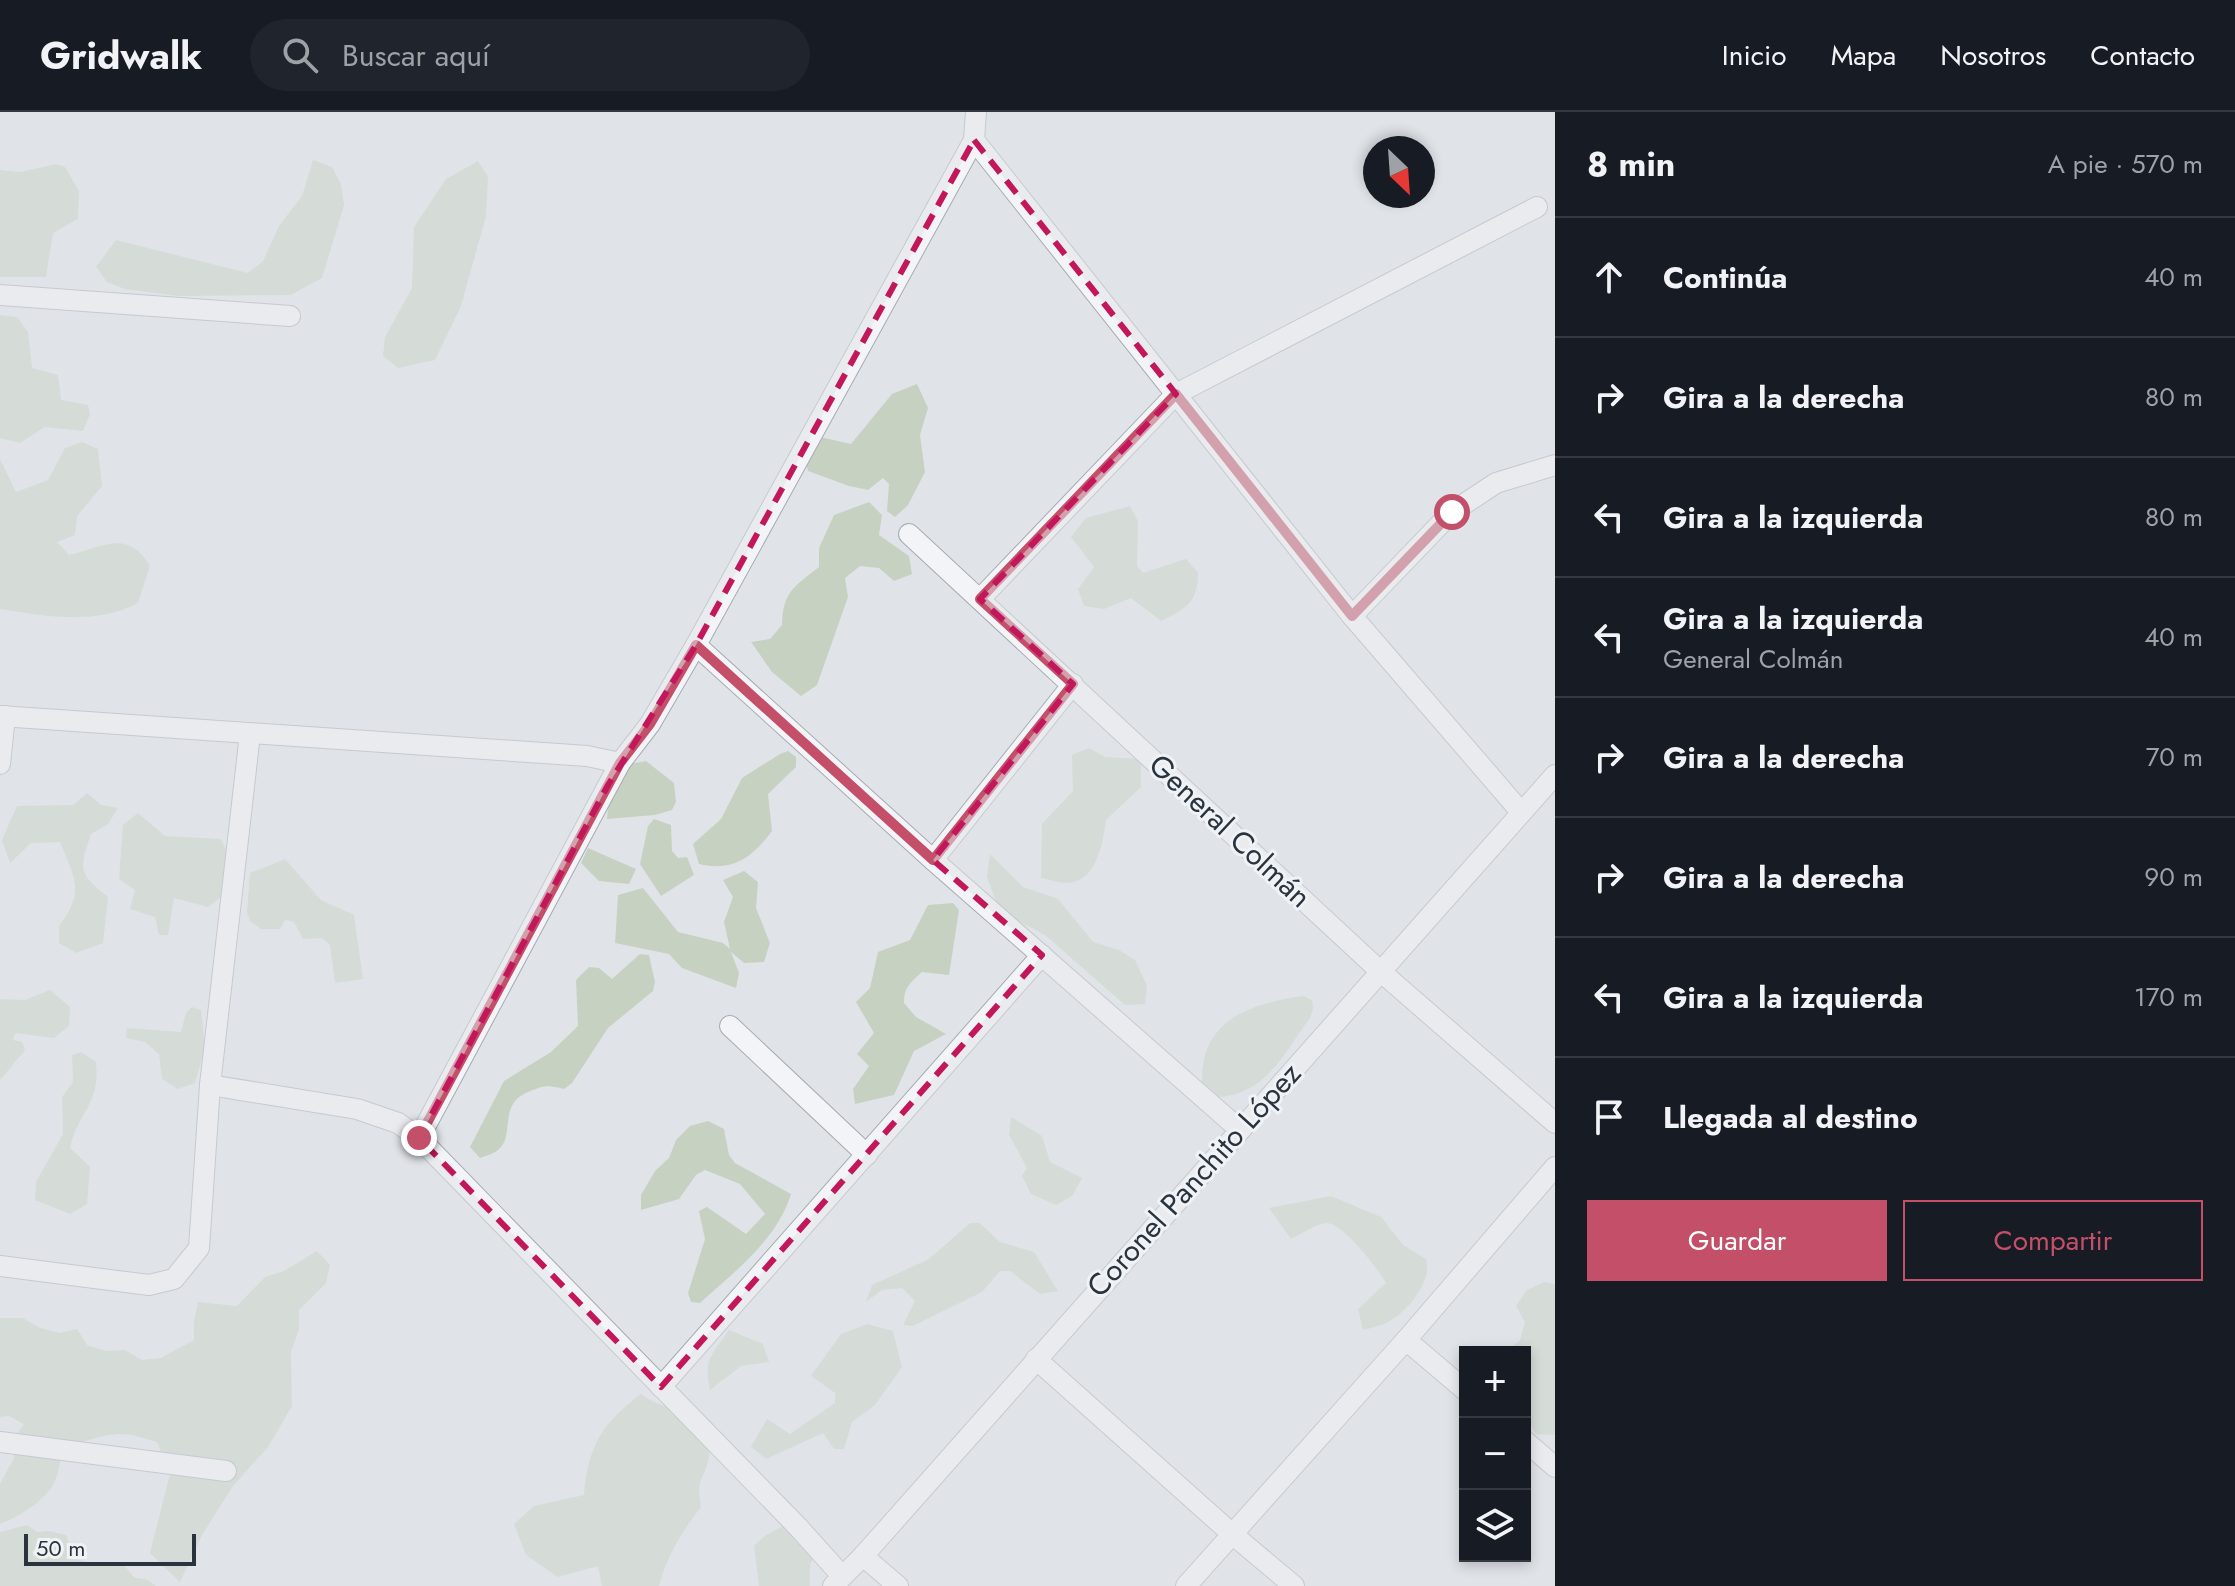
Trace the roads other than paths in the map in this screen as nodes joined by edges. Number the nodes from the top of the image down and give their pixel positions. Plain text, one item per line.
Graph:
1 (976, 112) edge
2 (974, 140) junction
3 (1537, 207) dead end
4 (0, 295) edge
5 (290, 316) dead end
6 (1176, 394) junction
7 (1555, 465) edge
8 (909, 534) dead end
9 (980, 599) junction
10 (1352, 616) junction
11 (696, 645) junction
12 (1073, 684) junction
13 (2, 716) edge
14 (250, 734) junction
15 (620, 763) junction
16 (0, 764) edge
17 (1555, 775) edge
18 (1521, 812) junction
19 (933, 860) junction
20 (1042, 955) junction
21 (1380, 971) junction
22 (730, 1026) dead end
23 (210, 1085) junction
24 (1555, 1123) edge
25 (1239, 1129) junction
26 (419, 1138) junction
27 (867, 1155) junction
28 (1555, 1167) edge
29 (0, 1266) edge
30 (1406, 1340) junction
31 (1036, 1359) junction
32 (1459, 1385) edge
33 (661, 1387) junction
34 (0, 1442) edge
35 (1531, 1446) edge
36 (1555, 1467) edge
37 (226, 1471) dead end
38 (1231, 1533) junction
39 (863, 1556) junction
40 (838, 1581) edge
41 (898, 1586) edge
42 (1186, 1586) edge
43 (1294, 1586) edge

1 - 2 street
2 - 6 street
2 - 11 street
3 - 6 street
4 - 5 street
6 - 9 street
6 - 10 street
7 - 10 street
8 - 9 street, General Colmán
9 - 12 street, General Colmán
10 - 18 street
11 - 15 street
11 - 19 street
12 - 19 street
12 - 21 street, General Colmán
13 - 14 street
13 - 16 street
14 - 15 street
14 - 23 street
15 - 26 street
17 - 18 street, Coronel Panchito López
18 - 21 street, Coronel Panchito López
19 - 20 street
20 - 25 street
20 - 27 street
21 - 24 street, General Colmán
21 - 25 street, Coronel Panchito López
22 - 27 street
23 - 26 street
23 - 29 street
25 - 31 street, Coronel Panchito López
26 - 33 street
27 - 33 street
28 - 30 street
30 - 32 street
30 - 38 street
31 - 38 street
31 - 39 street, Coronel Panchito López
33 - 40 street
34 - 37 street
35 - 36 street
38 - 42 street
38 - 43 street
39 - 40 street, Coronel Panchito López
39 - 41 street

